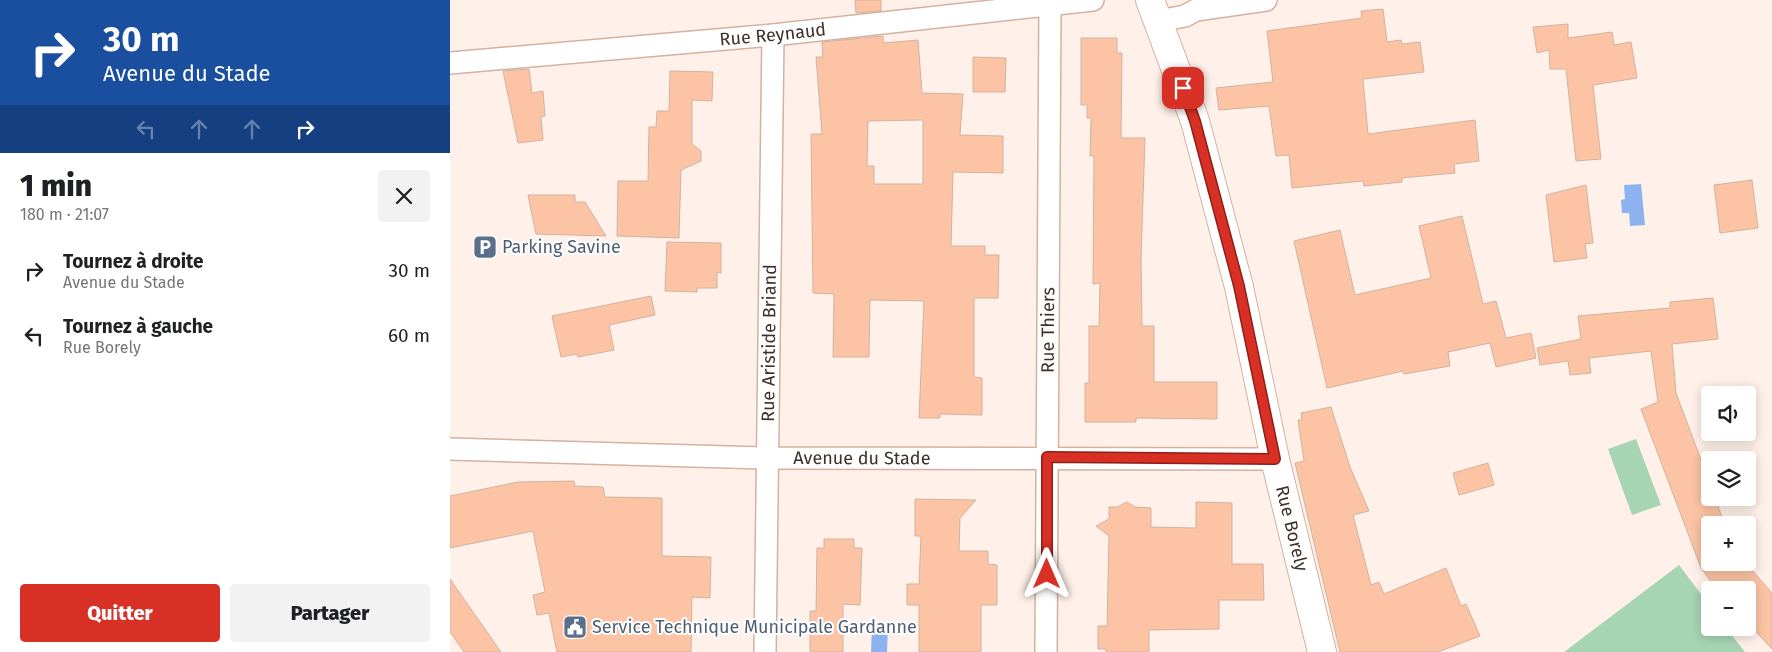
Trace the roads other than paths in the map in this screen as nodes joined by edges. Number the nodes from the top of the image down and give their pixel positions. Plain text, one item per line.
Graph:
1 (1093, 0) edge
2 (1266, 0) edge
3 (1050, 6) junction
4 (1154, 11) edge
5 (773, 35) junction
6 (450, 63) edge
7 (450, 449) edge
8 (1047, 457) junction
9 (768, 458) junction
10 (1275, 459) junction
11 (765, 652) edge
12 (1046, 652) edge
13 (1322, 652) edge

1 - 3 street, Rue Reynaud
2 - 4 street
3 - 5 street, Rue Reynaud
3 - 8 street, Rue Thiers
4 - 10 main road, Rue Borely
5 - 6 street, Rue Reynaud
5 - 9 street, Rue Aristide Briand
7 - 9 street, Avenue du Stade
8 - 9 street, Avenue du Stade
8 - 10 street, Avenue du Stade
8 - 12 street, Rue Thiers
9 - 11 street, Rue Aristide Briand
10 - 13 main road, Rue Borely

